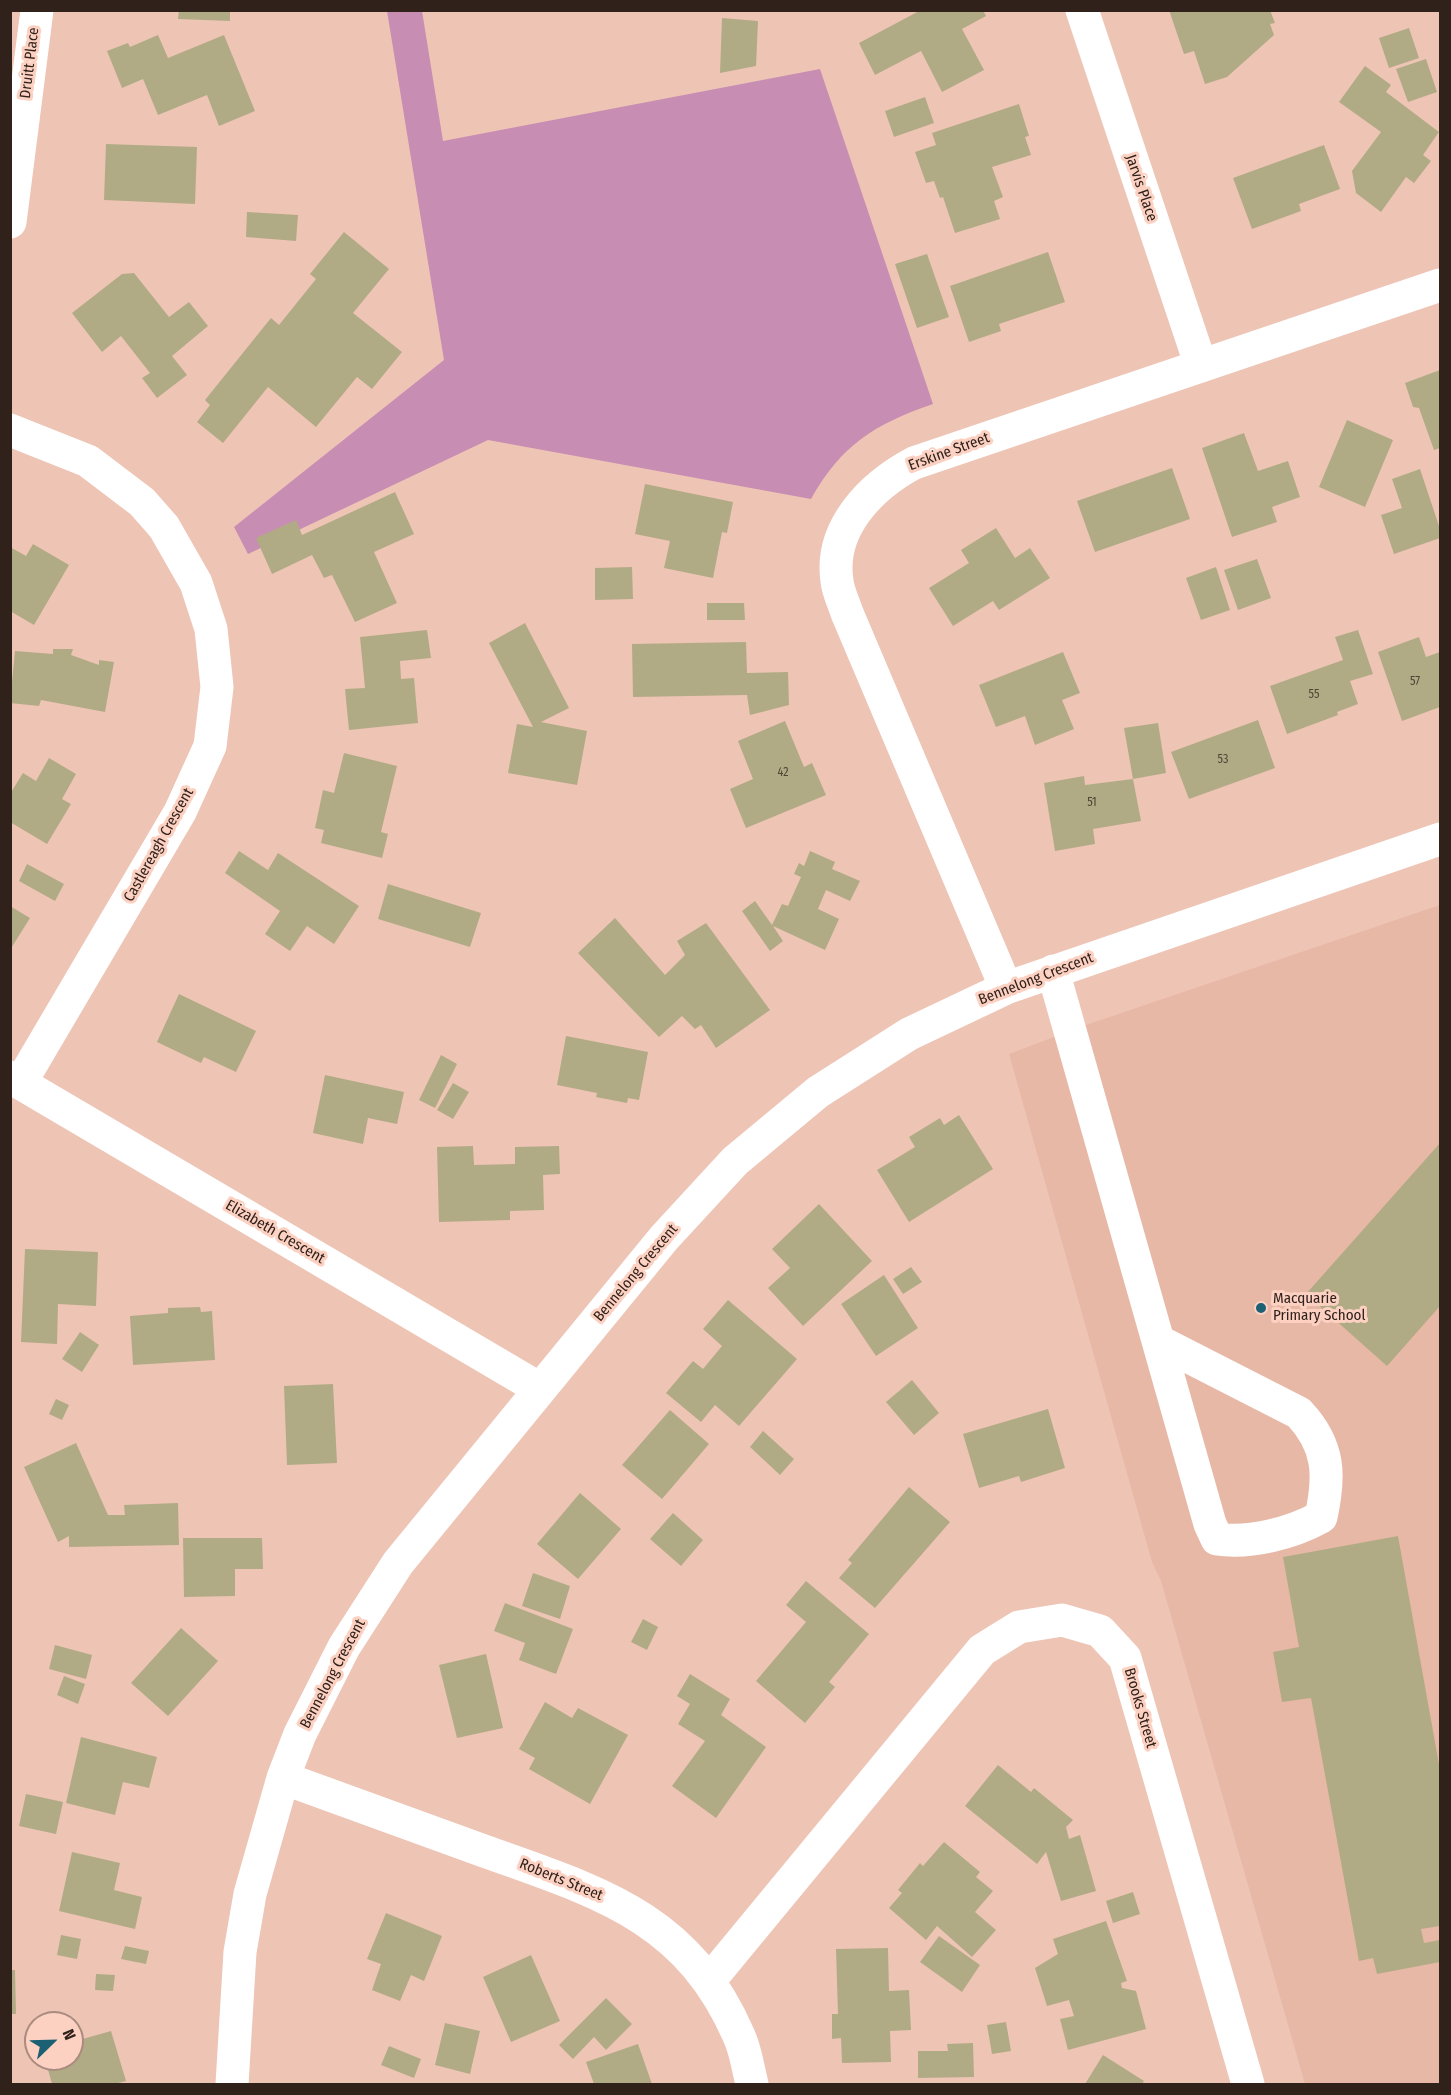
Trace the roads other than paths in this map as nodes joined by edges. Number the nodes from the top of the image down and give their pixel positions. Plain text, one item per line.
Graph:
1 (37, 10) edge
2 (1082, 10) edge
3 (10, 222) edge
4 (1440, 285) edge
5 (1201, 366) junction
6 (10, 430) edge
7 (1440, 839) edge
8 (1053, 971) junction
9 (1006, 988) junction
10 (16, 1080) edge
11 (1158, 1341) junction
12 (540, 1389) junction
13 (283, 1778) junction
14 (710, 1982) junction
15 (232, 2085) edge
16 (752, 2085) edge
17 (1248, 2085) edge

1 - 3 street, Druitt Place
2 - 5 street, Jarvis Place
4 - 5 street, Erskine Street
5 - 9 street, Erskine Street
6 - 10 street, Castlereagh Crescent
7 - 8 street, Bennelong Crescent
8 - 9 street, Bennelong Crescent
8 - 11 street
9 - 12 street, Bennelong Crescent
10 - 12 street, Elizabeth Crescent
11 - 11 street
12 - 13 street, Bennelong Crescent
13 - 14 street, Roberts Street
13 - 15 street, Bennelong Crescent
14 - 16 street, Roberts Street
14 - 17 street, Brooks Street

